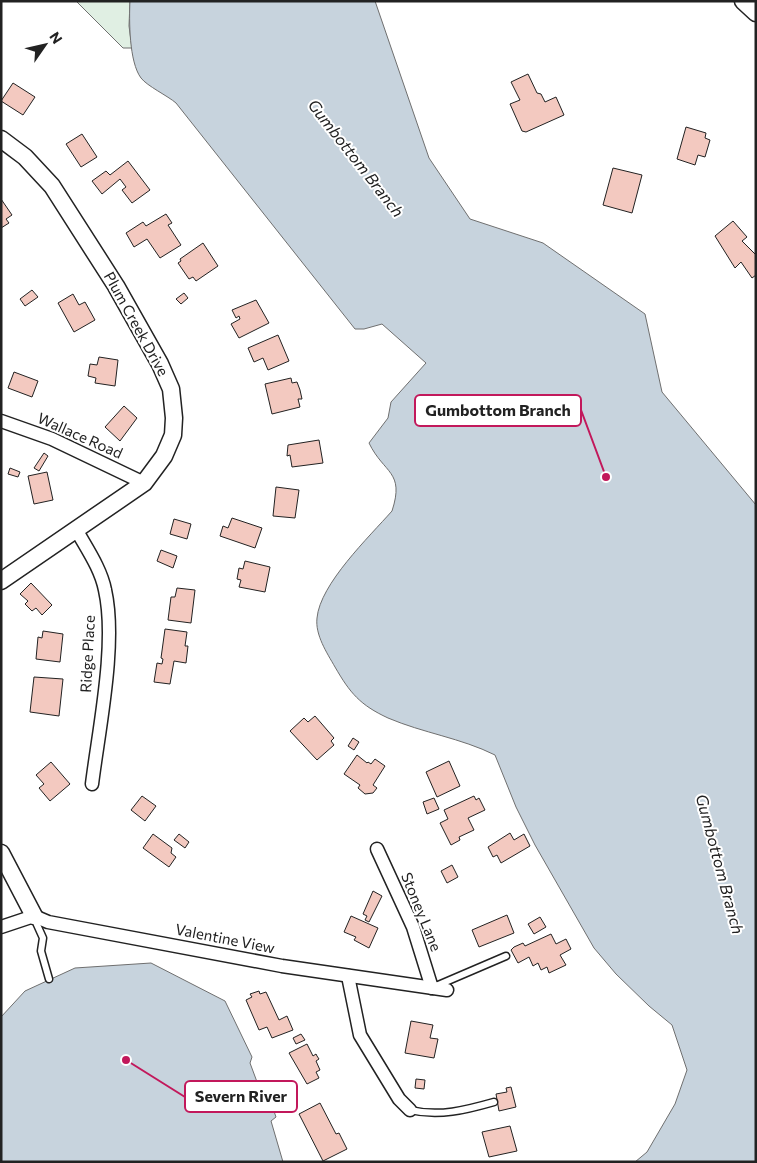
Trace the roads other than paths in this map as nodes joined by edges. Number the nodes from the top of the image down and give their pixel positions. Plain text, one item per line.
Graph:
1 (743, 1) edge
2 (756, 13) edge
3 (1, 139) edge
4 (1, 421) edge
5 (144, 483) junction
6 (77, 531) junction
7 (1, 581) edge
8 (92, 784) dead end
9 (377, 849) dead end
10 (1, 853) edge
11 (34, 916) junction
12 (1, 927) edge
13 (506, 956) dead end
14 (348, 976) junction
15 (49, 979) dead end
16 (432, 988) junction
17 (447, 990) dead end
18 (494, 1102) dead end
19 (410, 1110) joint

1 - 2 street
3 - 5 street, Plum Creek Drive
4 - 5 street, Wallace Road
5 - 6 street, Plum Creek Drive
6 - 7 street, Plum Creek Drive
6 - 8 street, Ridge Place
9 - 16 street, Stoney Lane
10 - 11 street
11 - 12 street
11 - 14 street, Valentine View
11 - 15 lane
13 - 16 lane
14 - 16 street, Valentine View
14 - 19 street
16 - 17 street, Valentine View
18 - 19 lane

